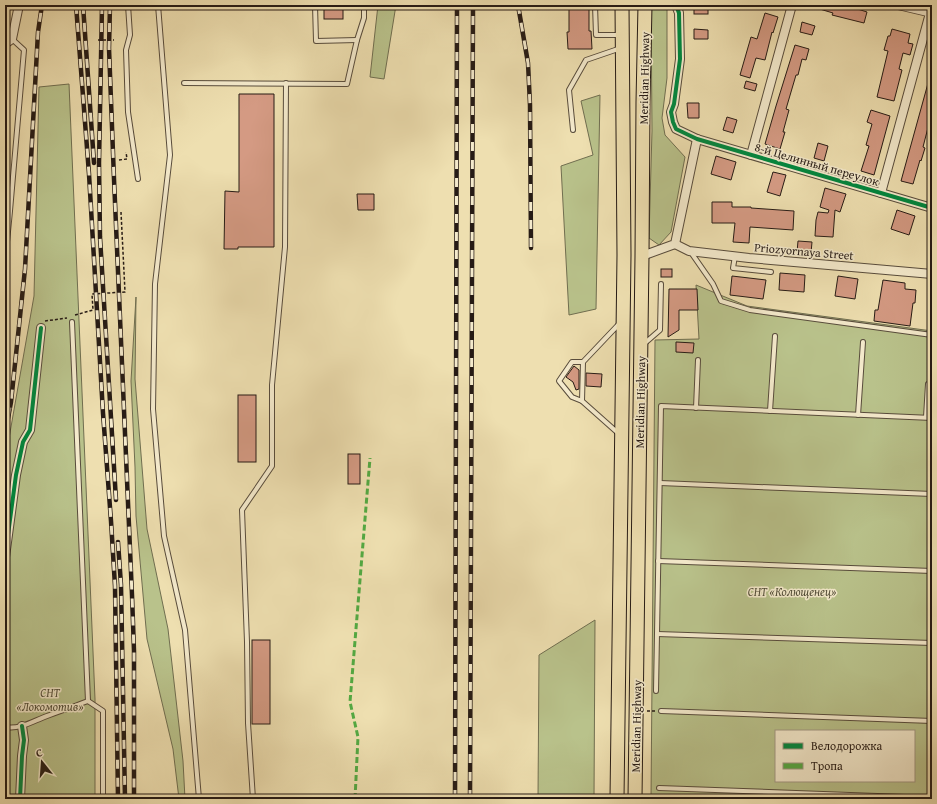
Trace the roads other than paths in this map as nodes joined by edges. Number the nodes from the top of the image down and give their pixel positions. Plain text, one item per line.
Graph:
1 (20, 5) edge
2 (128, 5) edge
3 (158, 5) edge
4 (315, 5) edge
5 (364, 5) edge
6 (595, 5) edge
7 (622, 5) edge
8 (645, 5) edge
9 (676, 5) edge
10 (792, 5) edge
11 (898, 5) edge
12 (911, 7) edge
13 (931, 13) edge
14 (357, 40) junction
15 (622, 41) junction
16 (9, 42) edge
17 (184, 83) dead end
18 (286, 83) junction
19 (574, 130) dead end
20 (697, 139) junction
21 (751, 155) junction
22 (138, 179) dead end
23 (881, 193) junction
24 (932, 208) edge
25 (675, 244) junction
26 (690, 251) junction
27 (624, 256) junction
28 (642, 256) junction
29 (735, 256) junction
30 (5, 262) edge
31 (771, 272) dead end
32 (932, 274) edge
33 (661, 284) dead end
34 (623, 320) junction
35 (72, 322) dead end
36 (40, 328) road end
37 (932, 335) edge
38 (775, 336) dead end
39 (863, 342) dead end
40 (641, 346) junction
41 (698, 360) dead end
42 (583, 362) junction
43 (928, 384) dead end
44 (582, 400) junction
45 (696, 408) junction
46 (770, 411) junction
47 (858, 415) junction
48 (926, 417) junction
49 (932, 418) edge
50 (622, 436) junction
51 (660, 483) junction
52 (932, 494) edge
53 (5, 557) edge
54 (658, 561) junction
55 (932, 571) edge
56 (657, 634) junction
57 (932, 642) edge
58 (656, 691) dead end
59 (88, 701) junction
60 (661, 711) dead end
61 (932, 721) edge
62 (22, 726) junction
63 (5, 727) edge
64 (659, 788) dead end
65 (932, 798) edge
66 (20, 799) edge
67 (103, 799) edge
68 (199, 799) edge
69 (253, 799) edge
70 (617, 799) edge
71 (635, 799) edge

1 - 16 street
2 - 22 lane
3 - 68 lane
4 - 14 lane
5 - 14 lane
6 - 15 lane
7 - 15 main road, Meridian Highway
8 - 28 main road, Meridian Highway
9 - 20 street, 8-й Целинный переулок
10 - 21 street
11 - 12 street
12 - 13 street
13 - 23 street
14 - 18 lane
15 - 19 lane
15 - 27 main road, Meridian Highway
16 - 30 lane
17 - 18 lane
18 - 69 lane
20 - 21 street, 8-й Целинный переулок
20 - 25 street
21 - 23 street, 8-й Целинный переулок
23 - 24 street, 8-й Целинный переулок
25 - 26 street, Priozyornaya Street
25 - 28 street
26 - 29 street, Priozyornaya Street
26 - 37 lane
27 - 28 main road
27 - 34 main road, Meridian Highway
28 - 40 main road, Meridian Highway
29 - 31 lane
29 - 32 street, Priozyornaya Street
33 - 40 lane
34 - 42 lane
34 - 50 main road, Meridian Highway
35 - 59 lane
36 - 53 street
38 - 46 lane
39 - 47 lane
40 - 71 main road, Meridian Highway
41 - 45 lane
42 - 44 lane
42 - 44 lane
43 - 48 lane
44 - 50 lane
45 - 46 lane
45 - 51 lane
46 - 47 lane
47 - 48 lane
48 - 49 lane
50 - 70 main road, Meridian Highway
51 - 52 lane
51 - 54 lane
54 - 55 lane
54 - 56 lane
56 - 57 lane
56 - 58 lane
59 - 62 lane
59 - 67 lane
60 - 61 lane
62 - 63 lane
62 - 66 street
64 - 65 lane

